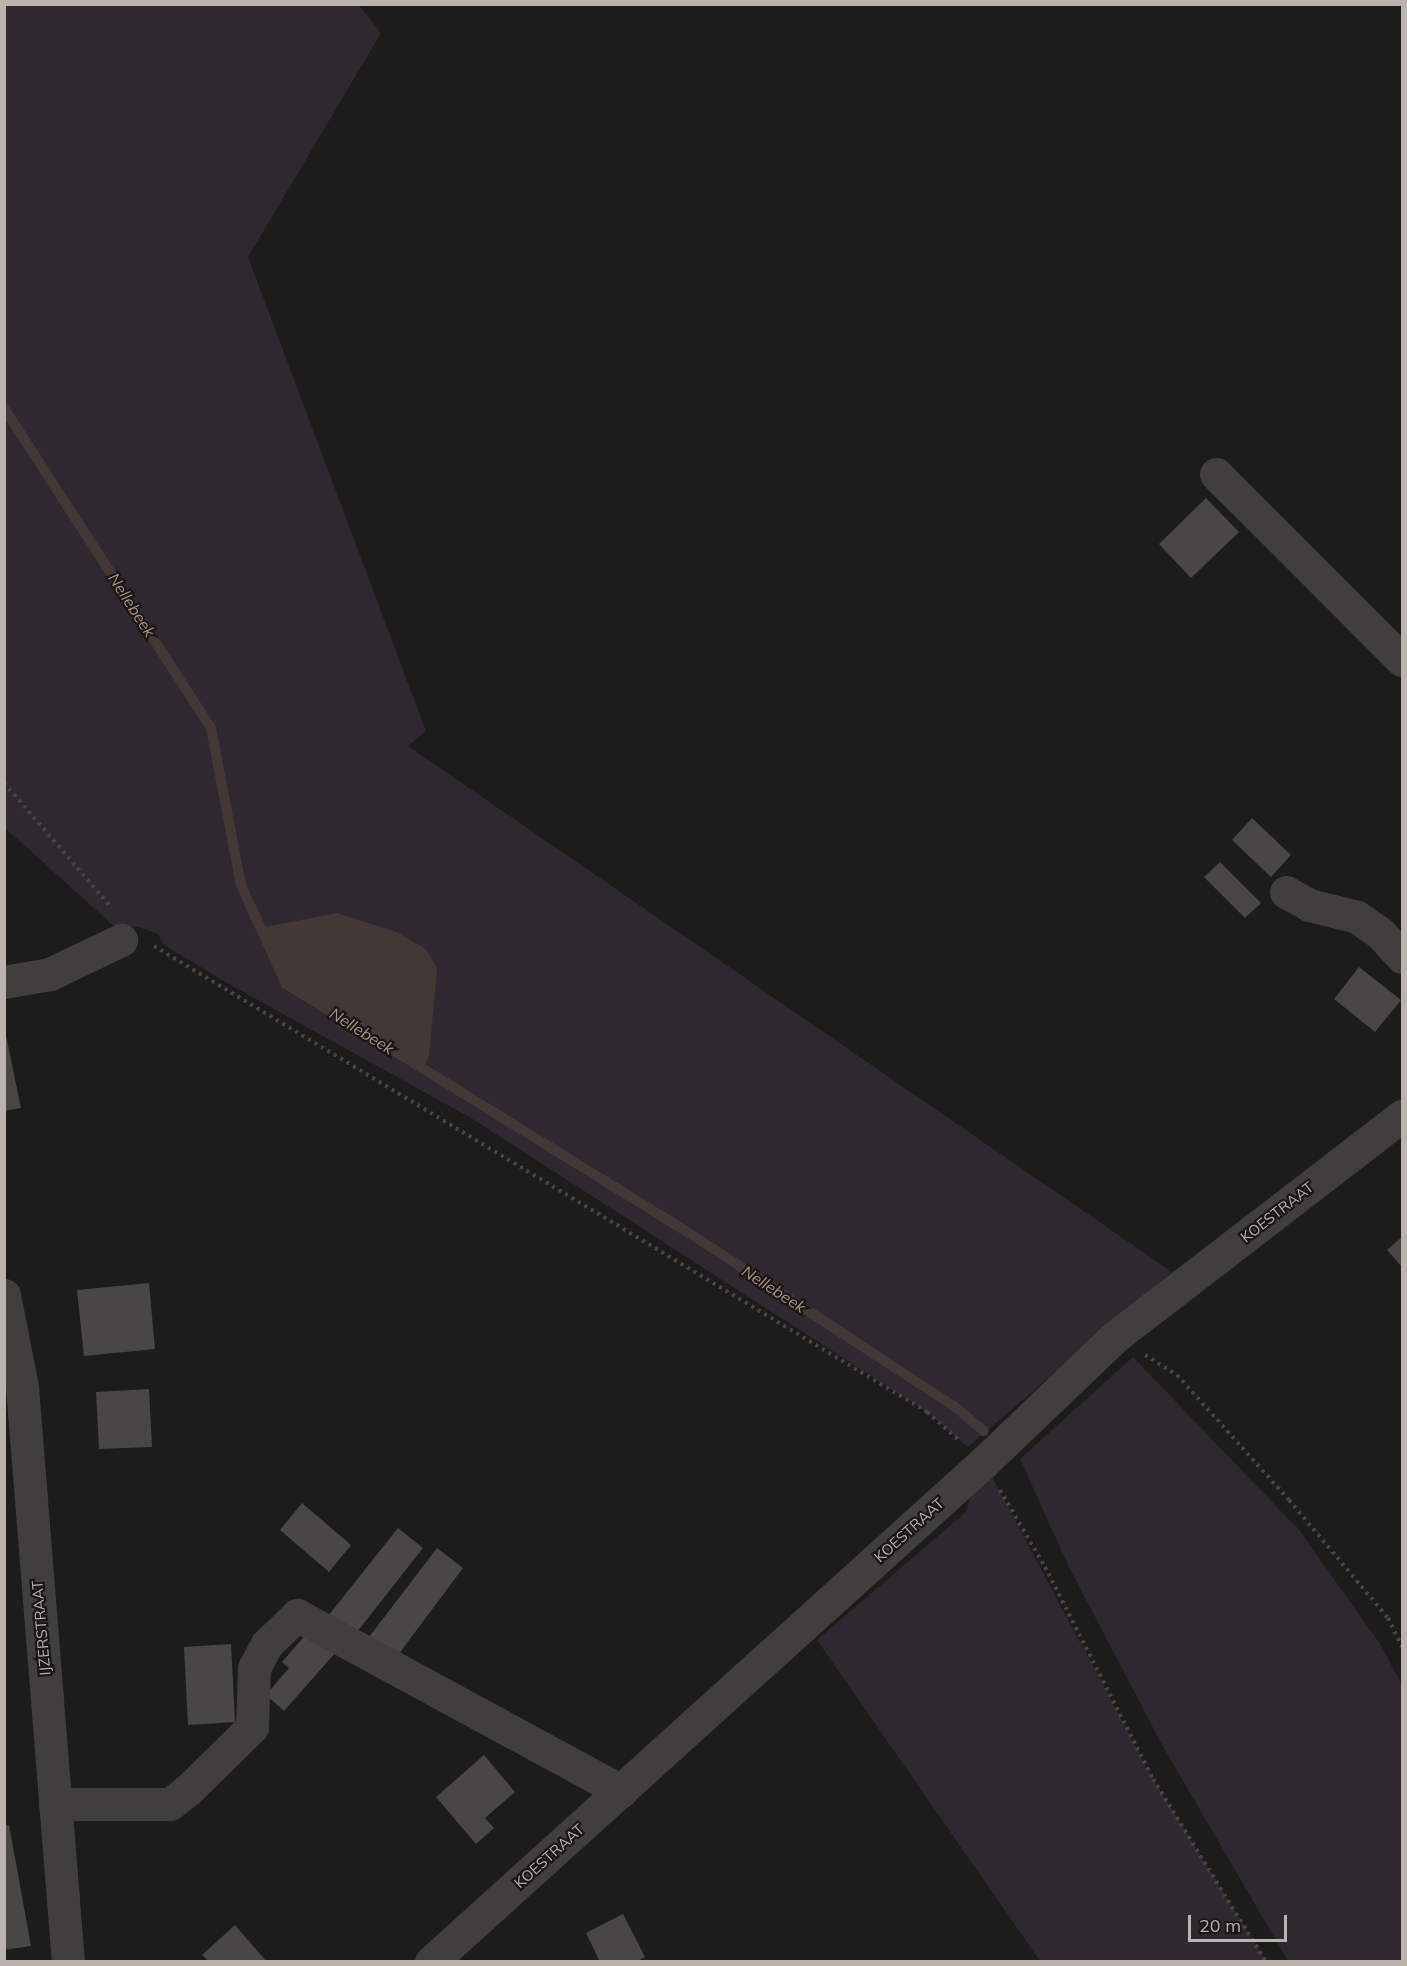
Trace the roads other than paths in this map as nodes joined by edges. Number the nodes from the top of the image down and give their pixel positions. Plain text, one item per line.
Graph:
1 (1216, 474) dead end
2 (1402, 660) edge
3 (1287, 892) dead end
4 (121, 940) road end
5 (1402, 957) edge
6 (4, 982) edge
7 (1402, 1116) edge
8 (4, 1295) edge
9 (14, 1388) edge
10 (621, 1791) junction
11 (55, 1804) junction
12 (68, 1962) edge
13 (431, 1962) edge

1 - 2 street
3 - 5 street
4 - 6 street
7 - 10 street, KOESTRAAT
8 - 9 street, IJZERSTRAAT
9 - 11 street, IJZERSTRAAT
10 - 11 street
10 - 13 street, KOESTRAAT
11 - 12 street, IJZERSTRAAT

